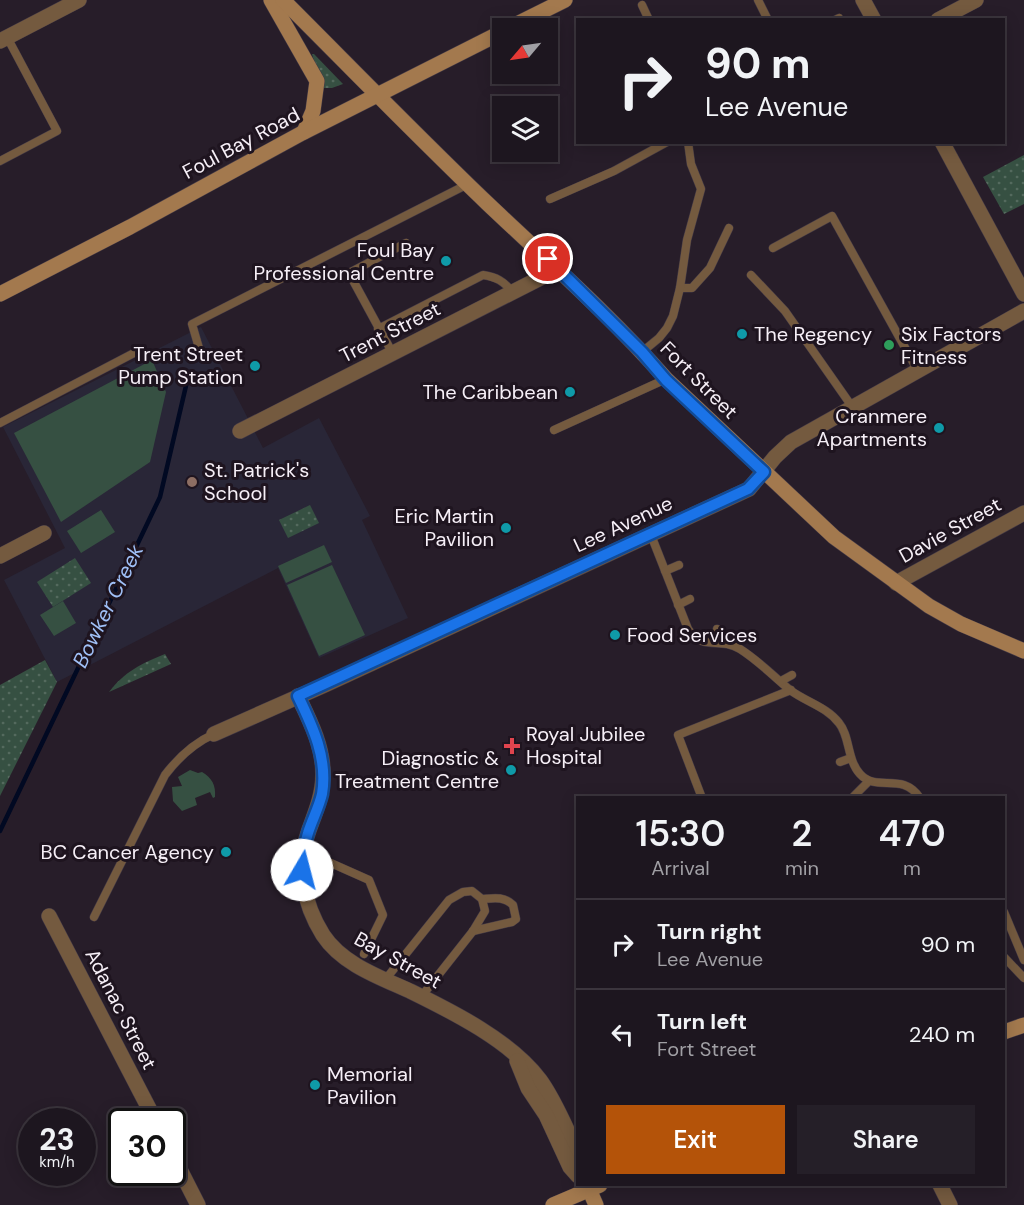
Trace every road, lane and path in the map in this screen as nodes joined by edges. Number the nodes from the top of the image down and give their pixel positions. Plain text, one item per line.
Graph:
1 (80, 0) edge
2 (271, 0) edge
3 (284, 0) edge
4 (566, 0) edge
5 (758, 0) edge
6 (863, 0) edge
7 (976, 0) edge
8 (642, 5) dead end
9 (529, 18) edge
10 (648, 18) edge
11 (767, 18) edge
12 (873, 18) edge
13 (942, 18) edge
14 (492, 37) edge
15 (4, 39) edge
16 (378, 94) junction
17 (304, 132) junction
18 (663, 144) edge
19 (688, 144) edge
20 (943, 144) edge
21 (0, 161) edge
22 (468, 184) junction
23 (550, 199) dead end
24 (729, 228) dead end
25 (406, 243) dead end
26 (773, 248) dead end
27 (558, 269) junction
28 (751, 275) dead end
29 (680, 288) junction
30 (512, 292) junction
31 (0, 294) edge
32 (1024, 294) edge
33 (1024, 311) edge
34 (378, 329) junction
35 (199, 348) dead end
36 (642, 352) junction
37 (134, 353) dead end
38 (393, 354) junction
39 (918, 371) junction
40 (666, 380) junction
41 (854, 408) junction
42 (0, 423) edge
43 (554, 430) dead end
44 (240, 431) dead end
45 (764, 472) junction
46 (1024, 513) edge
47 (44, 533) dead end
48 (651, 535) junction
49 (0, 556) edge
50 (679, 565) dead end
51 (665, 571) junction
52 (896, 584) junction
53 (690, 599) dead end
54 (678, 605) junction
55 (717, 629) dead end
56 (715, 642) junction
57 (758, 651) dead end
58 (1024, 651) edge
59 (750, 656) junction
60 (792, 675) dead end
61 (782, 681) junction
62 (791, 690) junction
63 (298, 696) junction
64 (214, 734) joint
65 (851, 758) junction
66 (840, 762) dead end
67 (869, 781) junction
68 (701, 796) edge
69 (854, 796) dead end
70 (918, 796) edge
71 (324, 860) dead end
72 (482, 899) junction
73 (1005, 914) edge
74 (49, 916) dead end
75 (94, 917) dead end
76 (473, 931) junction
77 (364, 954) dead end
78 (1005, 958) edge
79 (1024, 960) edge
80 (1024, 978) edge
81 (385, 980) junction
82 (421, 997) junction
83 (1024, 1025) edge
84 (1005, 1032) edge
85 (515, 1055) junction
86 (149, 1108) edge
87 (576, 1149) edge
88 (576, 1174) edge
89 (186, 1181) edge
90 (591, 1186) edge
91 (940, 1186) edge
92 (198, 1205) edge
93 (553, 1205) edge
94 (596, 1205) edge
95 (950, 1205) edge

1 - 15 street
2 - 17 main road
3 - 16 main road, Fort Street
4 - 9 main road
5 - 11 lane
6 - 12 street
7 - 13 street
8 - 10 lane
14 - 16 main road, Foul Bay Road
15 - 21 lane
16 - 17 main road, Foul Bay Road
16 - 22 main road, Fort Street
17 - 31 main road, Foul Bay Road
18 - 23 lane
19 - 29 lane
20 - 32 street
22 - 27 main road, Fort Street
22 - 35 lane
24 - 29 lane
25 - 34 lane
26 - 39 lane
27 - 30 street, Trent Street
27 - 36 main road, Fort Street
28 - 41 lane
29 - 36 lane
30 - 34 lane
30 - 38 street, Trent Street
33 - 39 street, Lee Avenue
34 - 38 lane
36 - 40 main road, Fort Street
37 - 42 lane
38 - 44 street, Trent Street
39 - 41 street, Lee Avenue
40 - 43 lane
40 - 45 main road, Fort Street
41 - 45 street, Lee Avenue
45 - 48 street, Lee Avenue
45 - 52 main road, Fort Street
46 - 52 street, Davie Street
47 - 49 street
48 - 51 lane
48 - 63 street, Lee Avenue
50 - 51 lane
51 - 54 lane
52 - 58 main road, Fort Street
53 - 54 lane
54 - 56 lane
55 - 56 lane
56 - 59 lane
57 - 59 lane
59 - 61 lane
60 - 61 lane
61 - 62 lane
62 - 65 lane
62 - 68 lane
63 - 64 street, Lee Avenue
63 - 81 street, Bay Street
64 - 75 lane
65 - 66 lane
65 - 67 lane
67 - 69 lane
67 - 70 lane
71 - 77 lane
72 - 76 lane
72 - 76 lane
72 - 81 lane
73 - 79 lane
74 - 86 street, Adanac Street
76 - 82 lane
78 - 80 lane
81 - 82 street, Bay Street
82 - 85 street, Bay Street
83 - 84 main road
85 - 87 street, Bay Street
85 - 88 street, Bay Street
89 - 92 street
90 - 93 main road
90 - 94 main road
91 - 95 street

